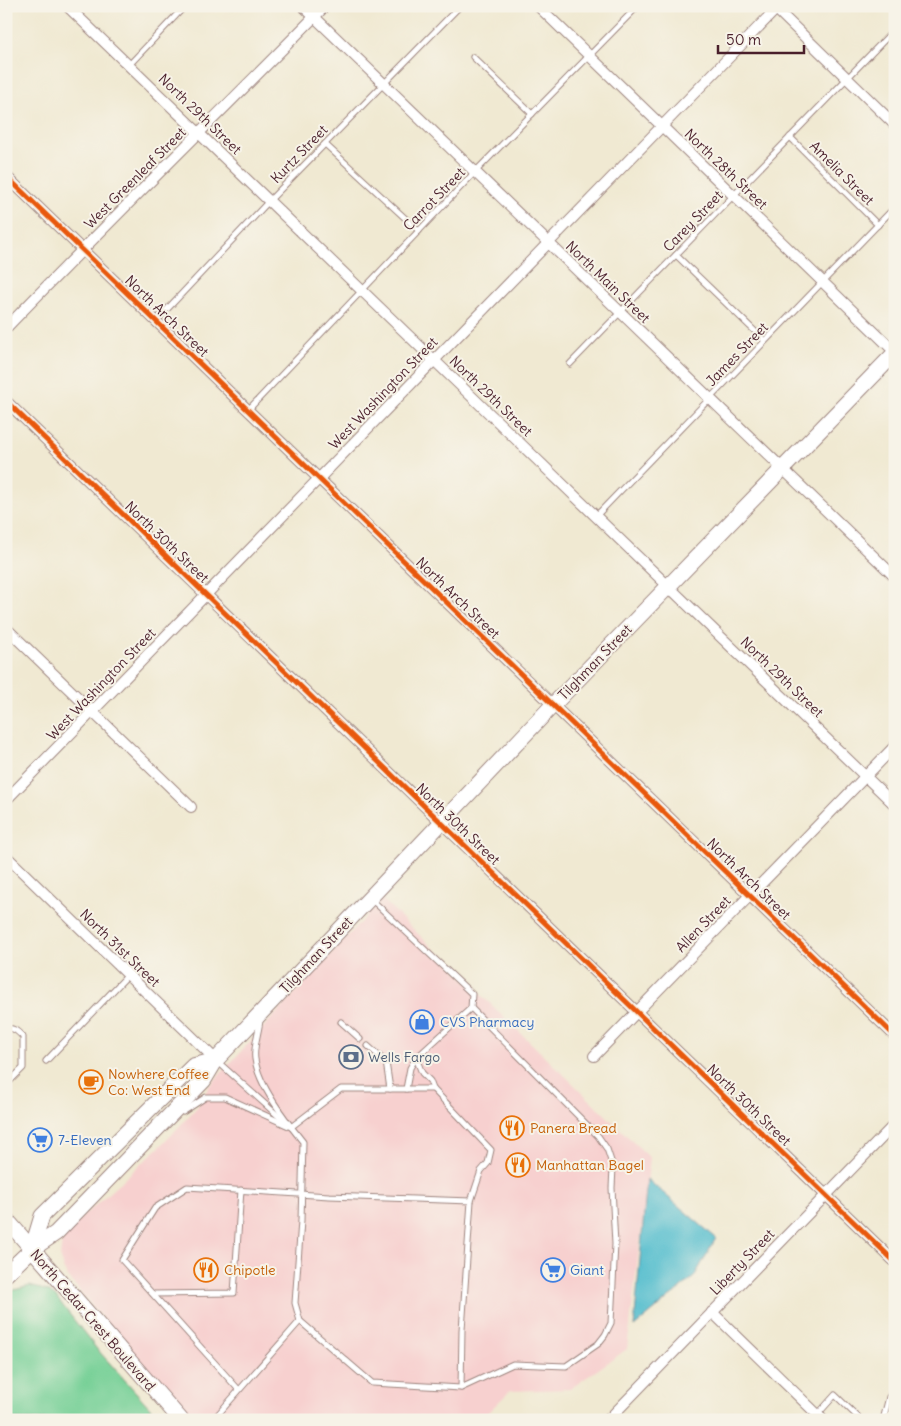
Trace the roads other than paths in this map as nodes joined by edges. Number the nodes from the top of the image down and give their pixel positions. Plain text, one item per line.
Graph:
1 (67, 6) edge
2 (185, 6) edge
3 (303, 6) edge
4 (325, 6) edge
5 (460, 6) edge
6 (538, 6) edge
7 (638, 6) edge
8 (776, 7) edge
9 (314, 17) junction
10 (895, 29) edge
11 (589, 55) junction
12 (473, 57) dead end
13 (129, 65) junction
14 (847, 78) junction
15 (384, 84) junction
16 (532, 114) junction
17 (895, 125) edge
18 (662, 126) junction
19 (200, 133) junction
20 (790, 137) junction
21 (325, 144) junction
22 (475, 172) junction
23 (6, 176) edge
24 (734, 196) junction
25 (269, 201) junction
26 (895, 207) edge
27 (878, 225) junction
28 (419, 231) junction
29 (548, 242) junction
30 (82, 250) junction
31 (676, 255) junction
32 (822, 282) junction
33 (362, 290) junction
34 (620, 312) junction
35 (156, 321) junction
36 (6, 328) edge
37 (765, 341) junction
38 (895, 352) edge
39 (434, 360) junction
40 (570, 364) dead end
41 (709, 398) junction
42 (6, 402) edge
43 (248, 410) junction
44 (782, 468) junction
45 (319, 479) junction
46 (596, 517) junction
47 (895, 577) edge
48 (668, 586) junction
49 (206, 595) junction
50 (6, 628) edge
51 (553, 705) junction
52 (93, 712) junction
53 (895, 746) edge
54 (865, 776) junction
55 (6, 800) edge
56 (895, 805) edge
57 (191, 807) dead end
58 (440, 823) junction
59 (6, 856) edge
60 (750, 896) junction
61 (370, 898) junction
62 (128, 975) junction
63 (471, 1008) junction
64 (262, 1012) junction
65 (637, 1012) junction
66 (341, 1022) dead end
67 (6, 1029) edge
68 (895, 1036) edge
69 (360, 1039) dead end
70 (368, 1046) dead end
71 (594, 1056) dead end
72 (416, 1058) junction
73 (216, 1060) junction
74 (46, 1061) dead end
75 (6, 1085) edge
76 (390, 1089) junction
77 (406, 1089) junction
78 (433, 1089) junction
79 (895, 1124) edge
80 (291, 1127) junction
81 (141, 1146) junction
82 (241, 1190) junction
83 (302, 1194) junction
84 (826, 1195) junction
85 (471, 1201) junction
86 (6, 1219) edge
87 (32, 1249) junction
88 (895, 1262) edge
89 (6, 1274) edge
90 (153, 1294) junction
91 (712, 1312) junction
92 (300, 1321) junction
93 (461, 1388) junction
94 (895, 1389) edge
95 (239, 1390) junction
96 (820, 1417) edge
97 (181, 1420) edge
98 (213, 1420) edge
99 (608, 1420) edge
100 (861, 1420) edge
101 (883, 1420) edge

1 - 13 street, North 29th Street
2 - 13 lane
3 - 9 street, North Main Street
4 - 9 street, West Greenleaf Street
5 - 15 lane, Kurtz Street
6 - 11 street, North 28th Street
7 - 11 lane, Carrot Street
8 - 14 street
8 - 18 street, West Washington Street
9 - 15 street, North Main Street
9 - 19 street, West Greenleaf Street
10 - 14 lane, Carey Street
11 - 16 lane, Carrot Street
11 - 18 street, North 28th Street
12 - 16 lane
13 - 19 street, North 29th Street
14 - 17 street
14 - 20 lane, Carey Street
15 - 21 lane, Kurtz Street
15 - 22 street, North Main Street
16 - 22 lane, Carrot Street
18 - 24 street, North 28th Street
18 - 29 street, West Washington Street
19 - 25 street, North 29th Street
19 - 30 street, West Greenleaf Street
20 - 24 lane, Carey Street
20 - 27 lane, Amelia Street
21 - 25 lane, Kurtz Street
21 - 28 lane
22 - 28 lane, Carrot Street
22 - 29 street, North Main Street
23 - 30 street, North Arch Street
24 - 31 lane, Carey Street
24 - 32 street, North 28th Street
25 - 33 street, North 29th Street
25 - 35 lane, Kurtz Street
26 - 27 lane, James Street
27 - 32 lane, James Street
28 - 33 lane, Carrot Street
29 - 34 street, North Main Street
29 - 39 street, West Washington Street
30 - 35 street, North Arch Street
30 - 36 street, West Greenleaf Street
31 - 34 lane, Carey Street
31 - 37 lane
32 - 37 lane, James Street
32 - 38 street, North 28th Street
33 - 39 street, North 29th Street
33 - 43 lane, Carrot Street
34 - 40 lane, Carey Street
34 - 41 street, North Main Street
35 - 43 street, North Arch Street
37 - 41 lane, James Street
38 - 44 main road, Tilghman Street
39 - 45 street, West Washington Street
39 - 46 street, North 29th Street
41 - 44 street, North Main Street
41 - 46 lane, James Street
42 - 49 street, North 30th Street
43 - 45 street, North Arch Street
44 - 47 street, North Main Street
44 - 48 main road, Tilghman Street
45 - 49 street, West Washington Street
45 - 51 street, North Arch Street
46 - 48 street, North 29th Street
48 - 51 main road, Tilghman Street
48 - 54 street, North 29th Street
49 - 52 street, West Washington Street
49 - 58 street, North 30th Street
50 - 52 street
51 - 58 main road, Tilghman Street
51 - 60 street, North Arch Street
52 - 55 street, West Washington Street
52 - 57 street
53 - 54 street, Allen Street
54 - 56 street, North 29th Street
54 - 60 street, Allen Street
58 - 61 main road, Tilghman Street
58 - 65 street, North 30th Street
59 - 62 street, North 31st Street
60 - 65 street, Allen Street
60 - 68 street, North Arch Street
61 - 63 lane
61 - 64 main road, Tilghman Street
62 - 73 street, North 31st Street
62 - 74 lane
63 - 72 lane
63 - 93 lane
64 - 73 main road, Tilghman Street
64 - 80 lane
65 - 71 street, Allen Street
65 - 84 street, North 30th Street
66 - 69 lane
67 - 75 lane
70 - 76 lane
72 - 77 lane
72 - 78 lane
73 - 80 lane
73 - 81 main road, Tilghman Street
73 - 87 main road, Tilghman Street
76 - 77 lane
76 - 80 lane
77 - 78 lane
78 - 85 lane
79 - 84 street, Liberty Street
80 - 81 lane
80 - 83 lane
81 - 87 main road, Tilghman Street
82 - 83 lane
82 - 90 lane
82 - 90 lane
83 - 85 lane
83 - 92 lane
84 - 88 street, North 30th Street
84 - 91 street, Liberty Street
85 - 93 lane
86 - 87 main road, North Cedar Crest Boulevard
87 - 89 main road, Tilghman Street
87 - 97 main road, North Cedar Crest Boulevard
90 - 95 lane
91 - 96 street
91 - 99 street, Liberty Street
92 - 93 lane
92 - 95 lane
94 - 101 lane
95 - 98 lane
96 - 100 lane

